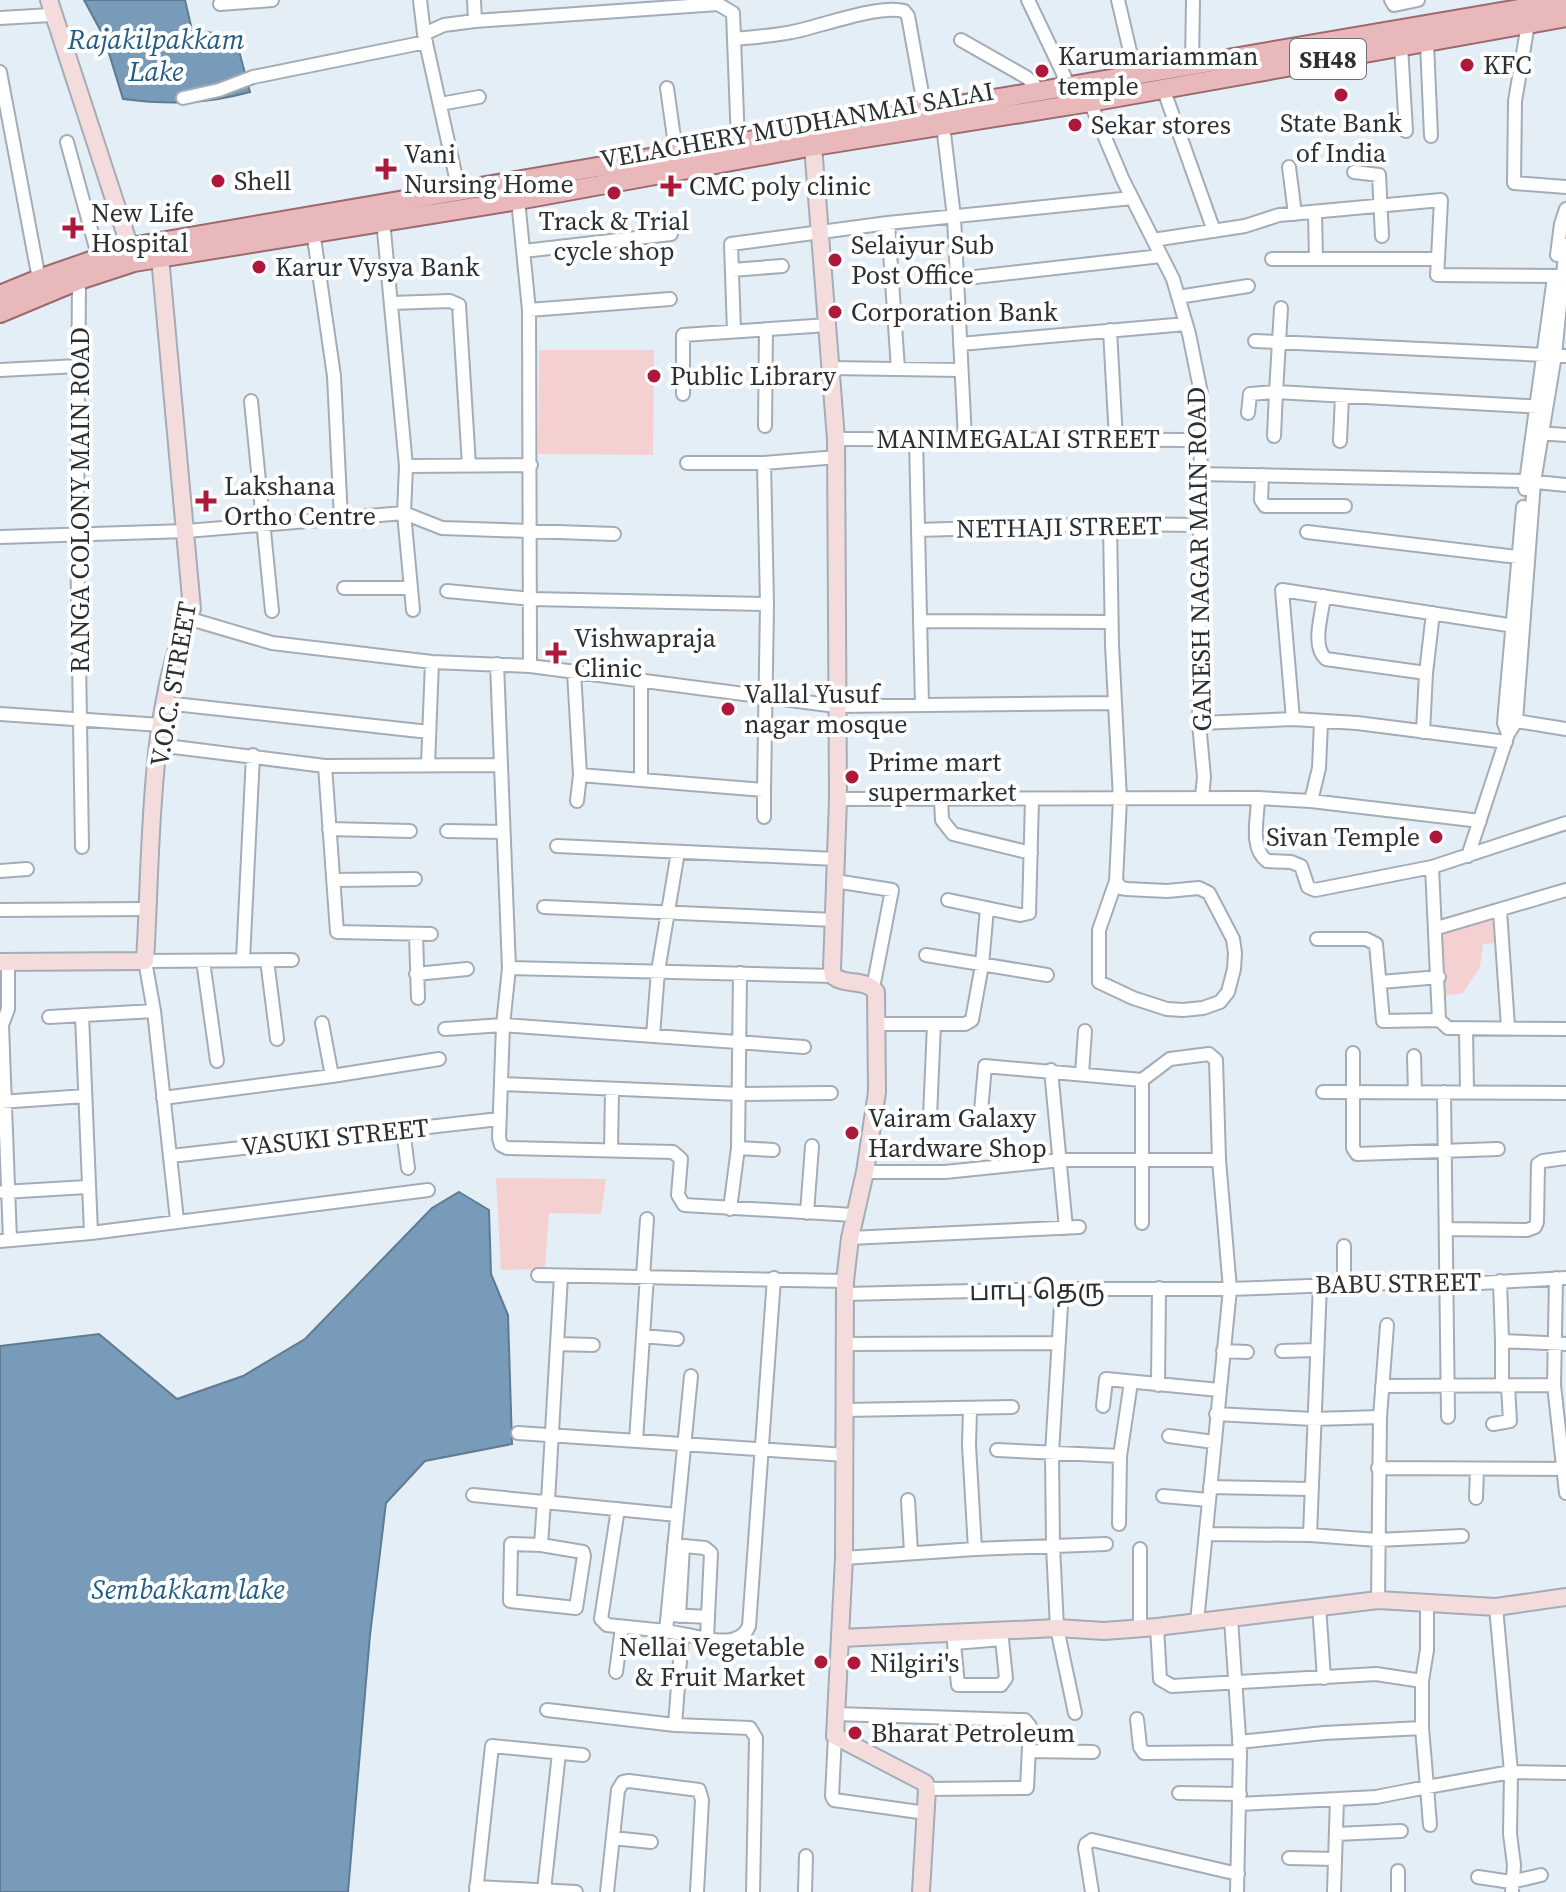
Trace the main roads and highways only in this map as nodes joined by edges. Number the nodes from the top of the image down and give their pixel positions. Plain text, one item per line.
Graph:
1 (1566, 1) edge
2 (1499, 13) edge
3 (1566, 17) edge
4 (813, 138) junction
5 (160, 251) junction
6 (133, 255) junction
7 (0, 295) edge
8 (0, 313) edge

1 - 2 main road, SH48
2 - 3 main road, SH48
2 - 4 main road, VELACHERY MUDHANMAI SALAI / SH48
2 - 4 main road, VELACHERY MUDHANMAI SALAI / SH48
4 - 5 main road, VELACHERY MUDHANMAI SALAI / SH48
4 - 5 main road, VELACHERY MUDHANMAI SALAI / SH48
5 - 6 main road, VELACHERY MUDHANMAI SALAI / SH48
6 - 7 main road, VELACHERY MUDHANMAI SALAI / SH48
6 - 8 main road, VELACHERY MUDHANMAI SALAI / SH48

